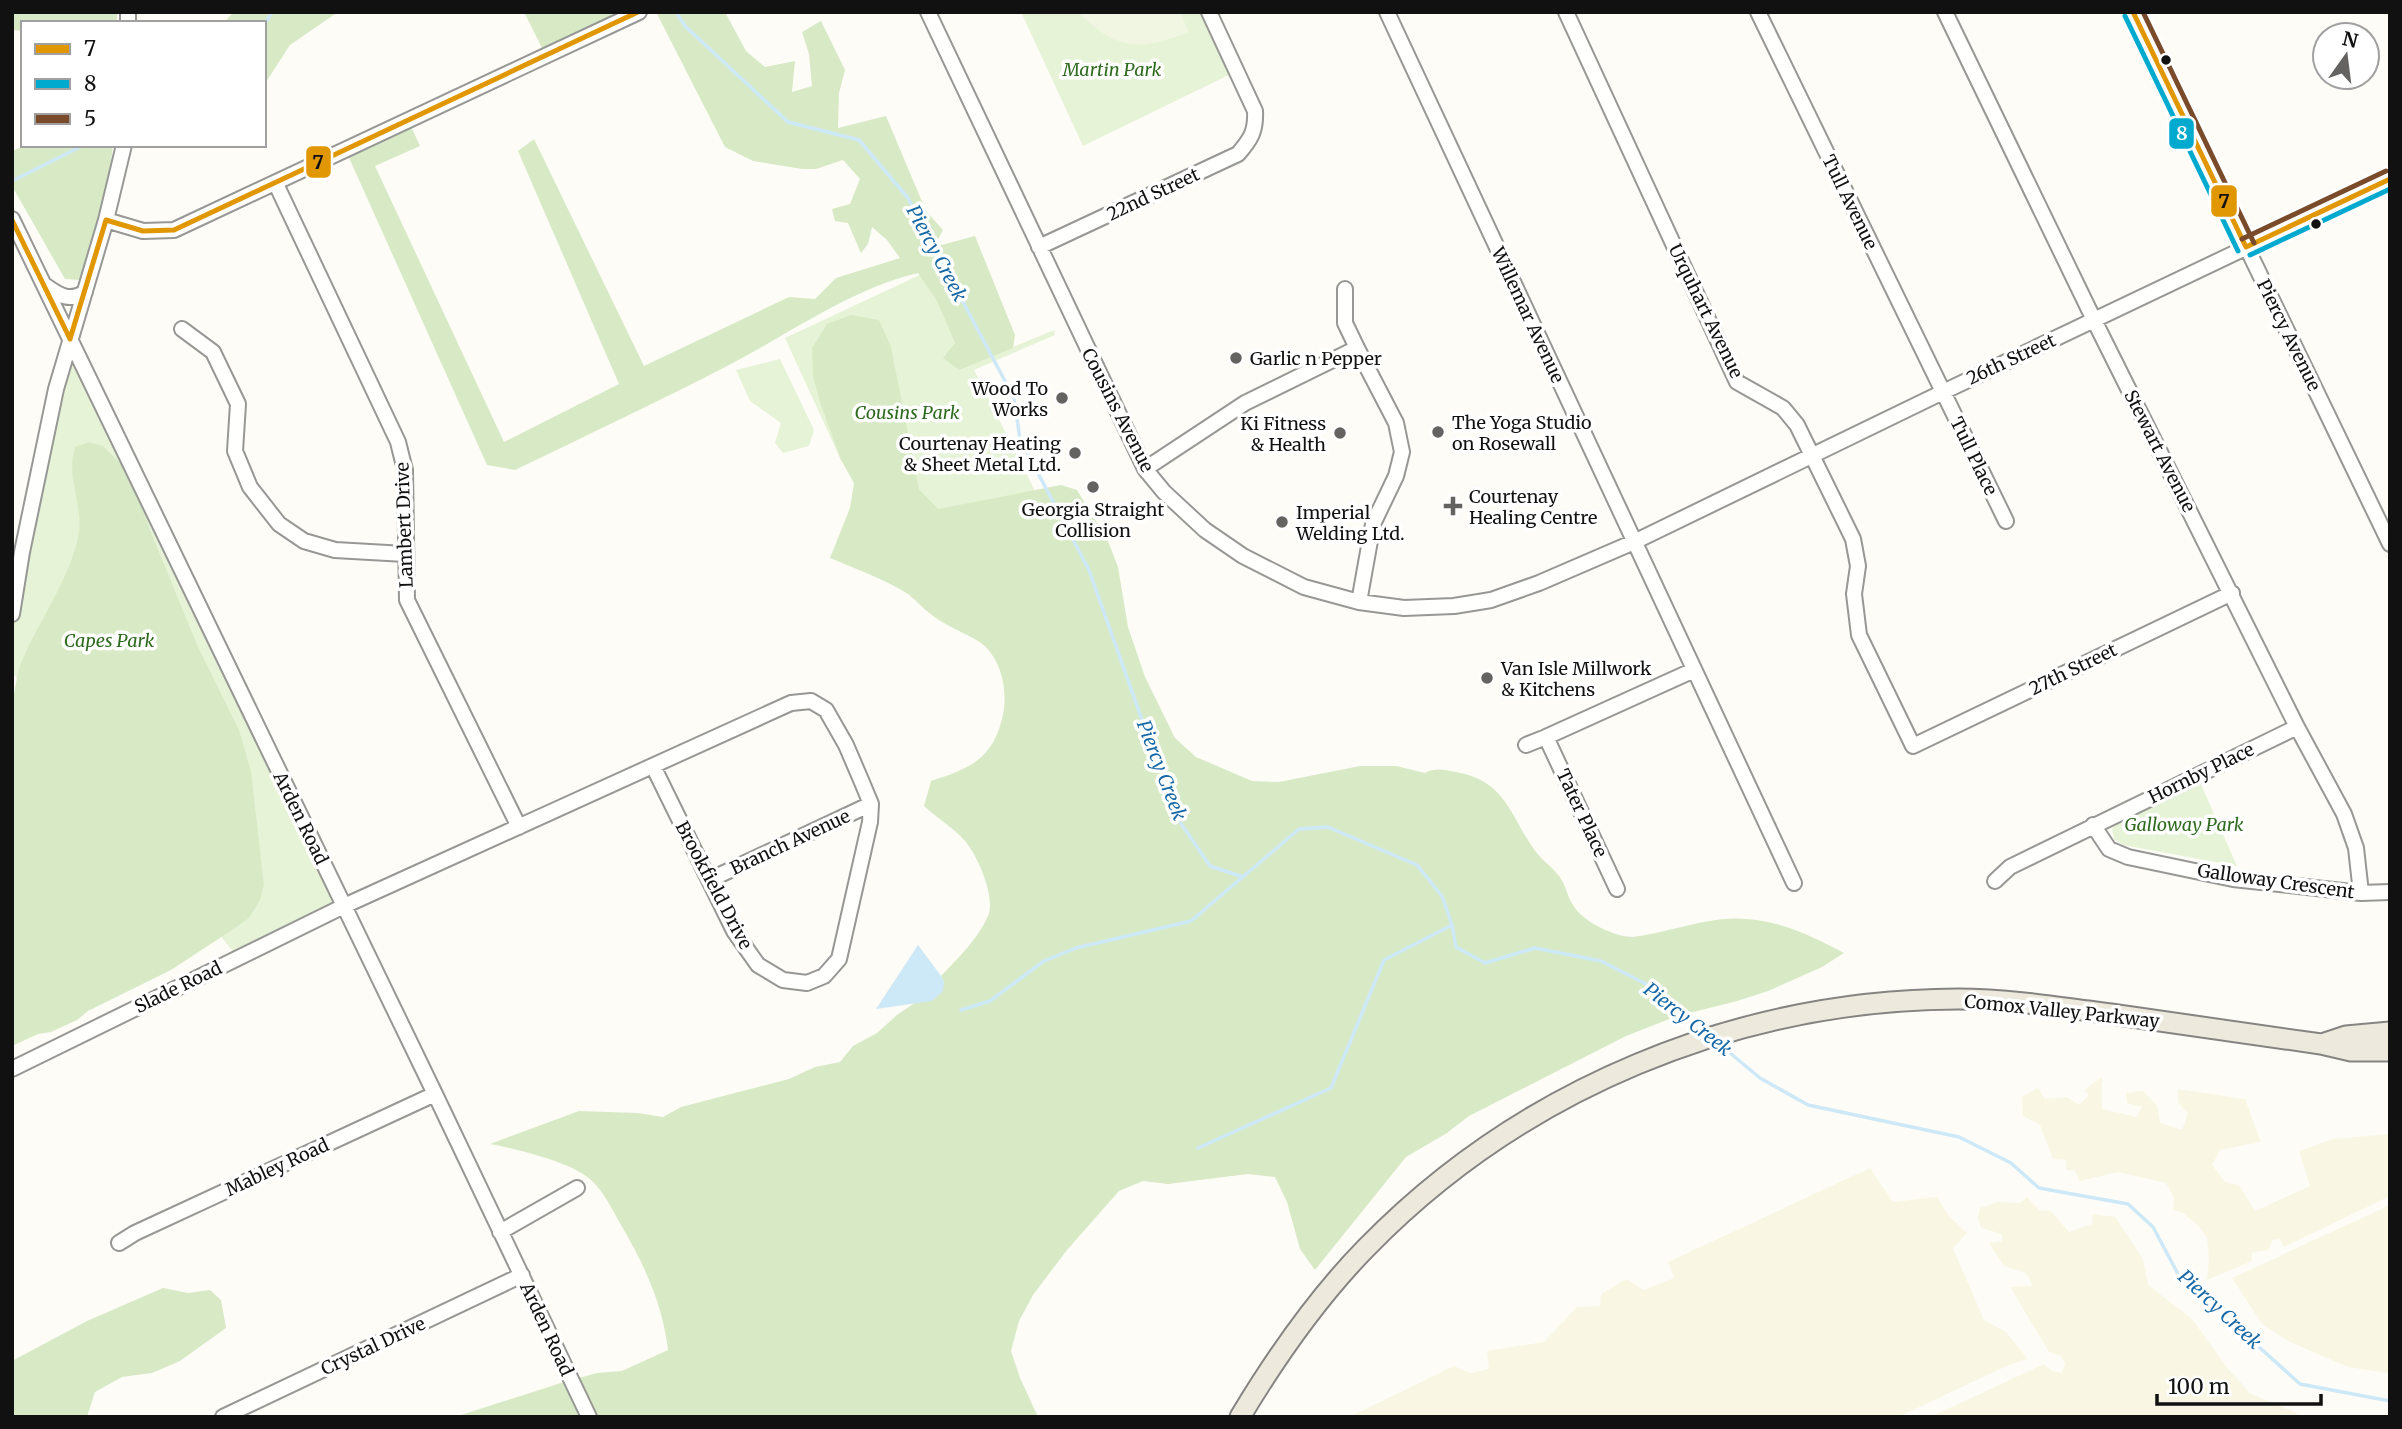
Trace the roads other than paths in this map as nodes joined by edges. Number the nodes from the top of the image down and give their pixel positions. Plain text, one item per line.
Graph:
1 (639, 12) edge
2 (928, 12) edge
3 (1209, 12) edge
4 (1387, 12) edge
5 (1566, 12) edge
6 (1758, 12) edge
7 (1945, 12) edge
8 (2133, 12) edge
9 (124, 147) edge
10 (2390, 180) edge
11 (275, 184) junction
12 (12, 219) edge
13 (106, 220) junction
14 (1039, 247) junction
15 (2246, 247) junction
16 (43, 283) junction
17 (1345, 289) dead end
18 (85, 292) junction
19 (2094, 320) junction
20 (182, 329) dead end
21 (70, 339) junction
22 (1357, 348) junction
23 (1943, 392) junction
24 (1813, 457) junction
25 (1144, 469) junction
26 (2006, 521) dead end
27 (1634, 542) junction
28 (2390, 544) edge
29 (17, 551) edge
30 (405, 554) junction
31 (2232, 593) junction
32 (1359, 602) junction
33 (12, 614) edge
34 (1694, 670) junction
35 (2297, 727) junction
36 (1546, 737) junction
37 (1526, 746) dead end
38 (1913, 746) joint
39 (653, 766) junction
40 (871, 804) junction
41 (2093, 825) junction
42 (519, 827) junction
43 (709, 880) junction
44 (1995, 881) dead end
45 (1794, 883) dead end
46 (1618, 889) dead end
47 (2390, 892) edge
48 (2361, 893) junction
49 (344, 906) junction
50 (2390, 1032) edge
51 (2322, 1044) junction
52 (2390, 1051) edge
53 (12, 1069) edge
54 (435, 1094) junction
55 (576, 1188) dead end
56 (500, 1232) junction
57 (119, 1243) dead end
58 (522, 1275) junction
59 (223, 1417) edge
60 (589, 1417) edge
61 (1240, 1417) edge

1 - 11 street
2 - 14 street, Cousins Avenue
3 - 14 street, 22nd Street
4 - 27 street, Willemar Avenue
5 - 24 street, Urquhart Avenue
6 - 23 street, Tull Avenue
7 - 19 street, Stewart Avenue
8 - 15 street, Piercy Avenue
9 - 13 street
10 - 15 street, 26th Street
11 - 13 street
11 - 30 street, Lambert Drive
12 - 16 street, Arden Road
13 - 18 street
14 - 25 street, Cousins Avenue
15 - 19 street, 26th Street
15 - 28 street, Piercy Avenue
16 - 18 street
16 - 21 street, Arden Road
17 - 22 street
18 - 21 street
19 - 23 street, 26th Street
19 - 31 street, Stewart Avenue
20 - 30 street
21 - 29 street
21 - 49 street, Arden Road
22 - 25 street
22 - 32 street
23 - 24 street, 26th Street
23 - 26 street, Tull Place
24 - 27 street, 26th Street
24 - 38 street, Urquhart Avenue
25 - 32 street, Cousins Avenue
27 - 32 street, Cousins Avenue
27 - 34 street, Willemar Avenue
29 - 33 street
30 - 42 street, Lambert Drive
31 - 35 street, Stewart Avenue
31 - 38 street, 27th Street
34 - 36 street
34 - 45 street, Willemar Avenue
35 - 41 street, Hornby Place
35 - 48 street, Stewart Avenue
36 - 37 street
36 - 46 street, Tater Place
39 - 40 street
39 - 42 street
39 - 43 street, Brookfield Drive
40 - 43 street, Branch Avenue
40 - 43 street, Brookfield Drive
41 - 44 street, Hornby Place
41 - 48 street, Galloway Crescent
42 - 49 street
47 - 48 street, Galloway Crescent
49 - 53 street, Slade Road
49 - 54 street, Arden Road
50 - 51 main road, Comox Valley Parkway
51 - 52 main road, Comox Valley Parkway
51 - 61 main road, Comox Valley Parkway
54 - 56 street, Arden Road
54 - 57 street, Mabley Road
55 - 56 street
56 - 58 street, Arden Road
58 - 59 street, Crystal Drive
58 - 60 street, Arden Road

